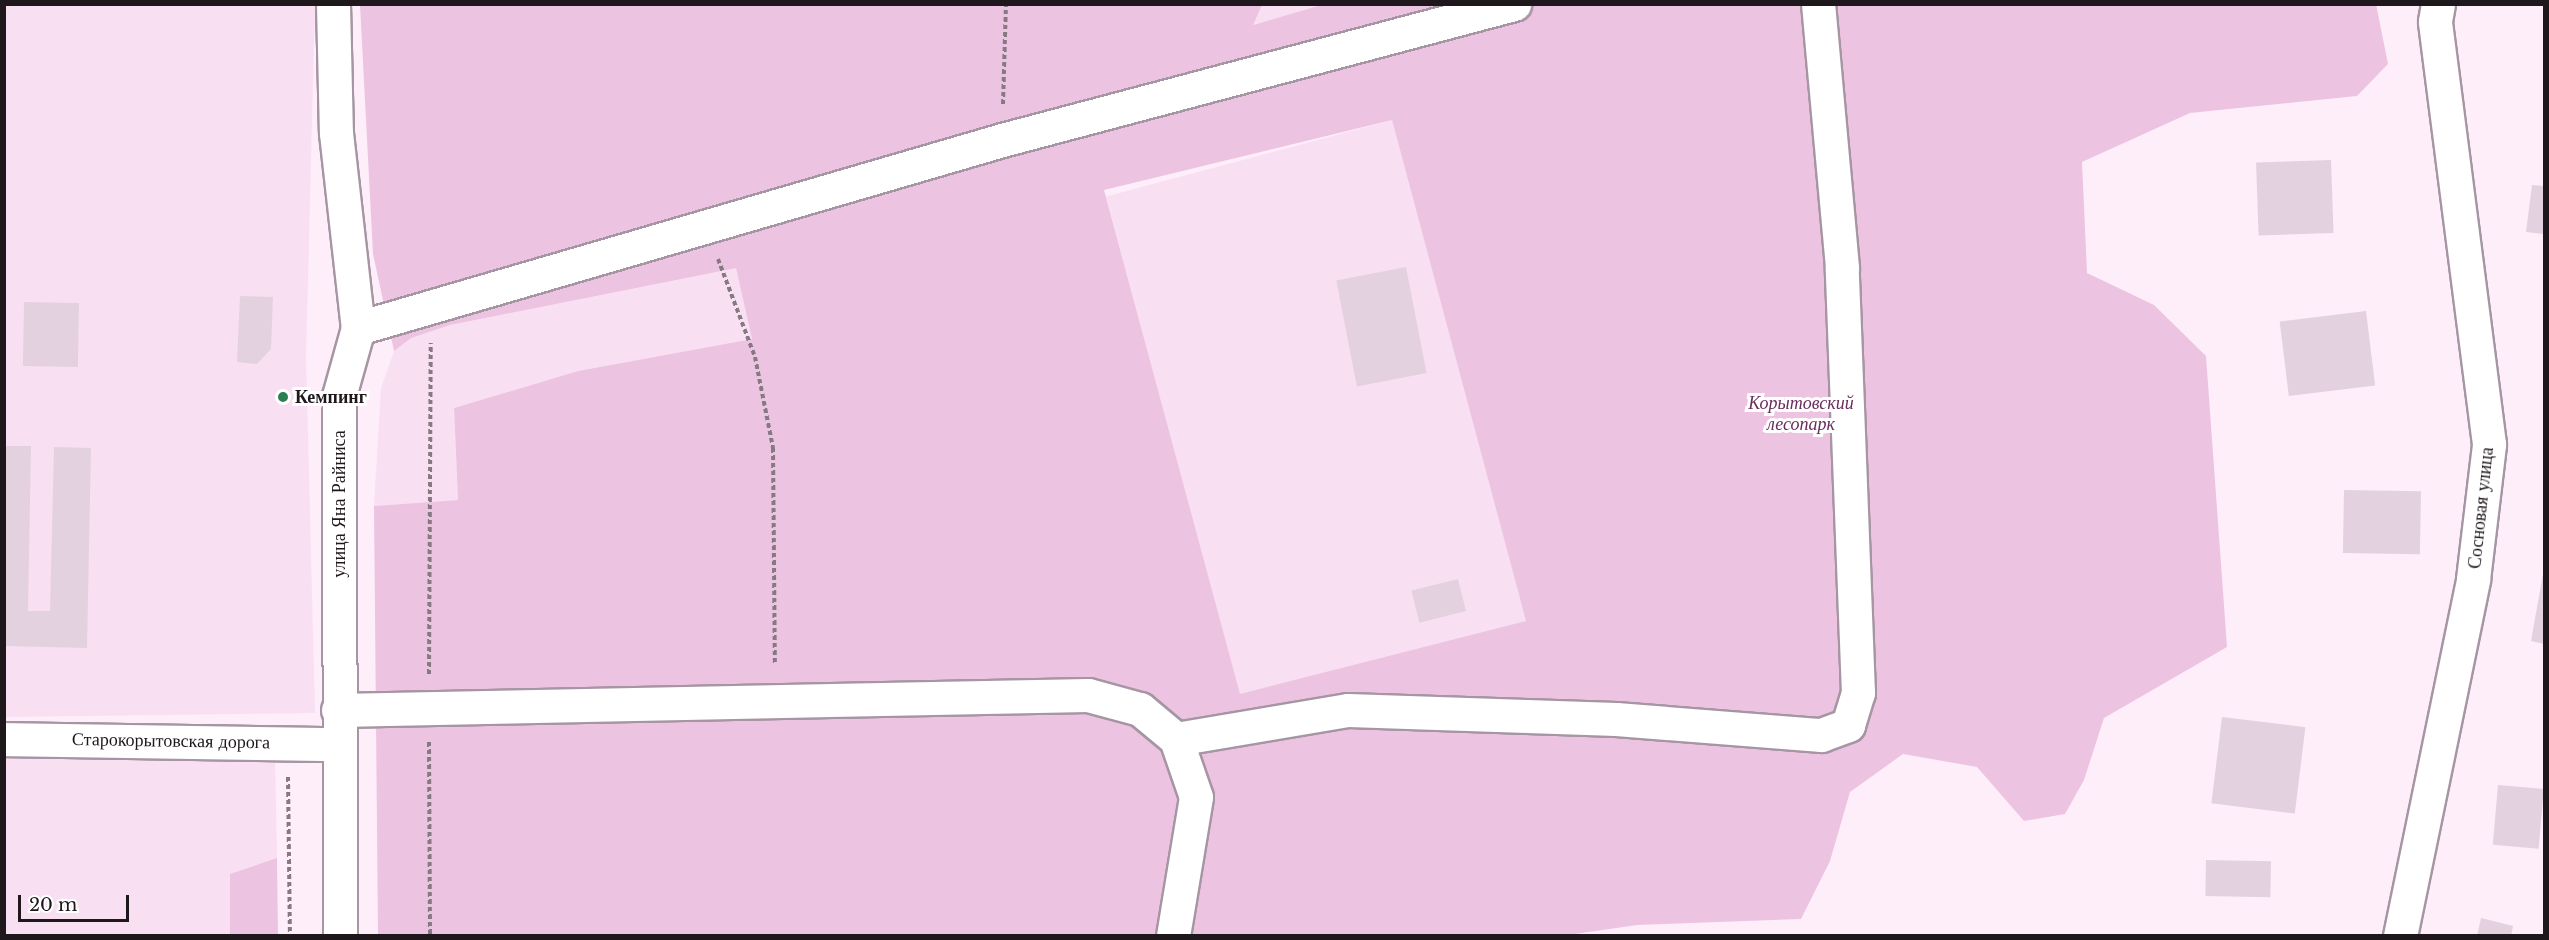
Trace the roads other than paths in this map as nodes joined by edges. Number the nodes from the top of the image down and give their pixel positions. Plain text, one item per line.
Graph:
1 (333, 4) edge
2 (1514, 4) edge
3 (1818, 4) edge
4 (2438, 4) edge
5 (358, 328) junction
6 (338, 710) junction
7 (4, 739) edge
8 (1176, 739) junction
9 (338, 744) junction
10 (340, 936) edge
11 (1173, 936) edge
12 (2400, 936) edge

1 - 5 street, улица Яна Райниса
2 - 5 street
3 - 8 street
4 - 12 street, Сосновая улица
5 - 6 street, улица Яна Райниса
6 - 8 street
6 - 9 street, улица Яна Райниса
7 - 9 street, Старокорытовская дорога
8 - 11 street
9 - 10 street, улица Яна Райниса

